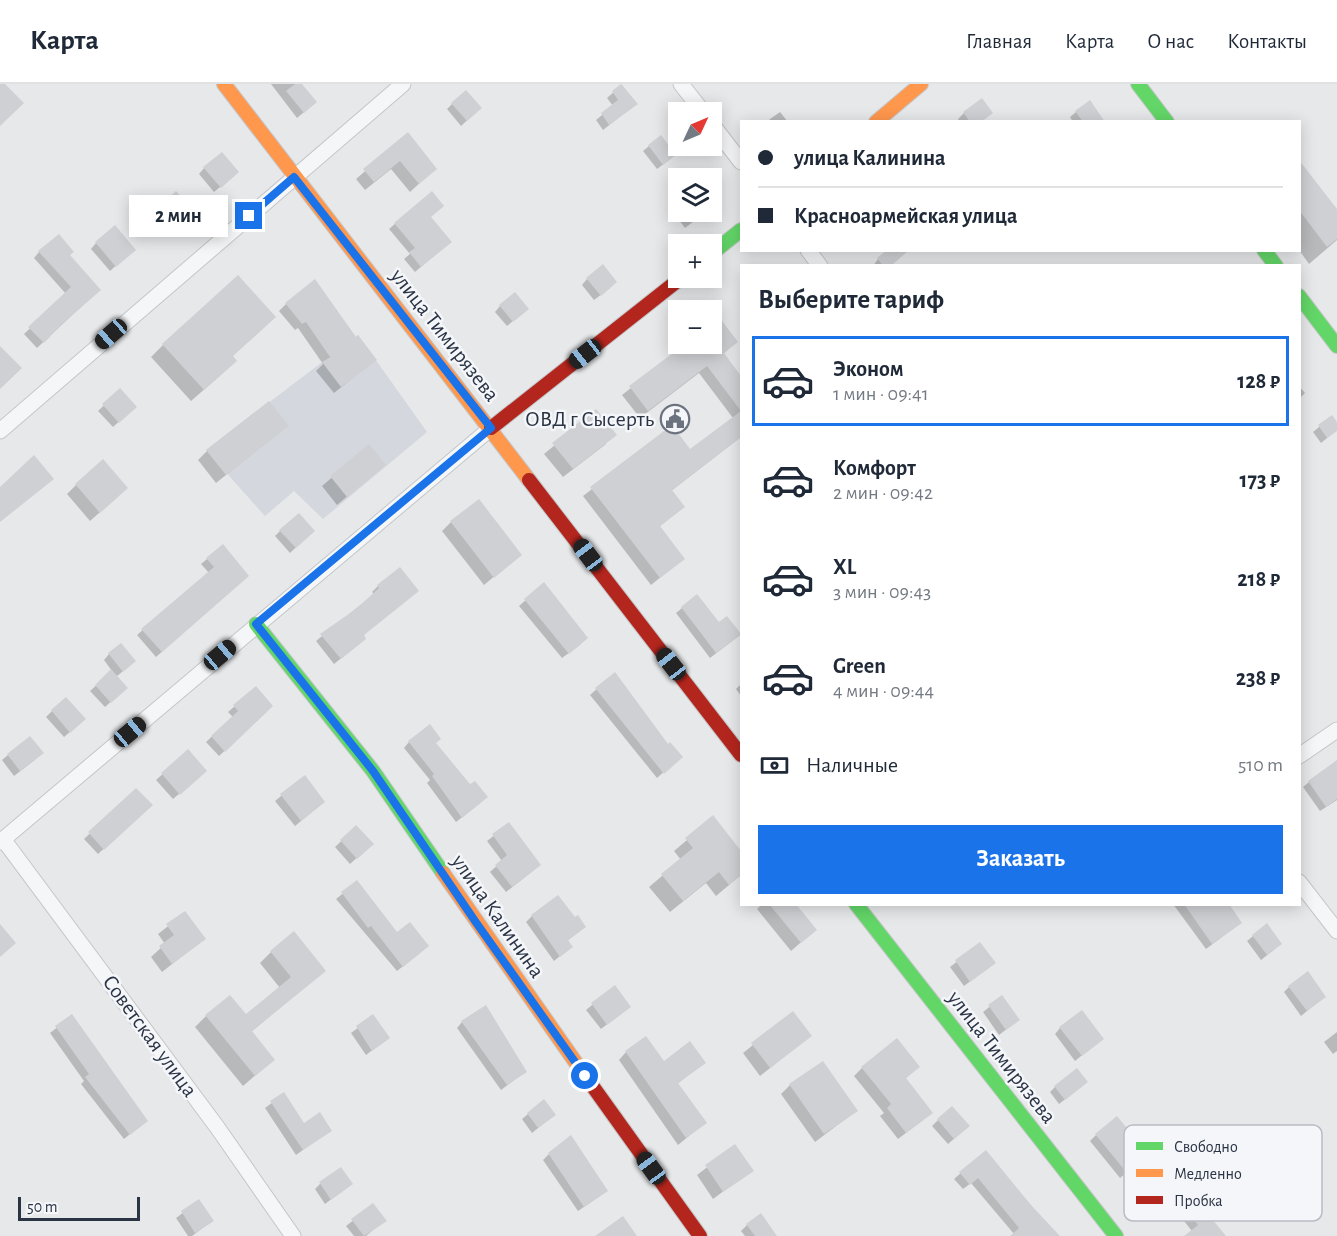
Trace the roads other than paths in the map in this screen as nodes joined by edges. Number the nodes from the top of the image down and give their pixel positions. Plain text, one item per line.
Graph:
1 (224, 84) edge
2 (403, 84) edge
3 (681, 84) edge
4 (921, 84) edge
5 (1138, 84) edge
6 (695, 102) edge
7 (878, 120) edge
8 (1165, 120) edge
9 (722, 137) edge
10 (740, 161) edge
11 (294, 177) junction
12 (740, 231) edge
13 (722, 245) edge
14 (668, 288) edge
15 (1301, 299) edge
16 (1337, 346) edge
17 (491, 428) junction
18 (0, 431) edge
19 (256, 624) junction
20 (1337, 730) edge
21 (740, 754) edge
22 (1301, 755) edge
23 (2, 841) edge
24 (1301, 885) edge
25 (858, 906) edge
26 (1337, 931) edge
27 (293, 1236) edge
28 (700, 1236) edge
29 (1116, 1236) edge

1 - 11 main road, улица Тимирязева
2 - 11 street
3 - 6 street
4 - 7 main road
5 - 8 main road
9 - 10 street
11 - 17 main road, улица Тимирязева
11 - 18 street
12 - 13 main road
14 - 17 main road
15 - 16 main road
17 - 19 street
17 - 21 main road, улица Тимирязева
19 - 23 street
19 - 28 main road, улица Калинина
20 - 22 street
23 - 27 street, Советская улица
24 - 26 street
25 - 29 main road, улица Тимирязева

